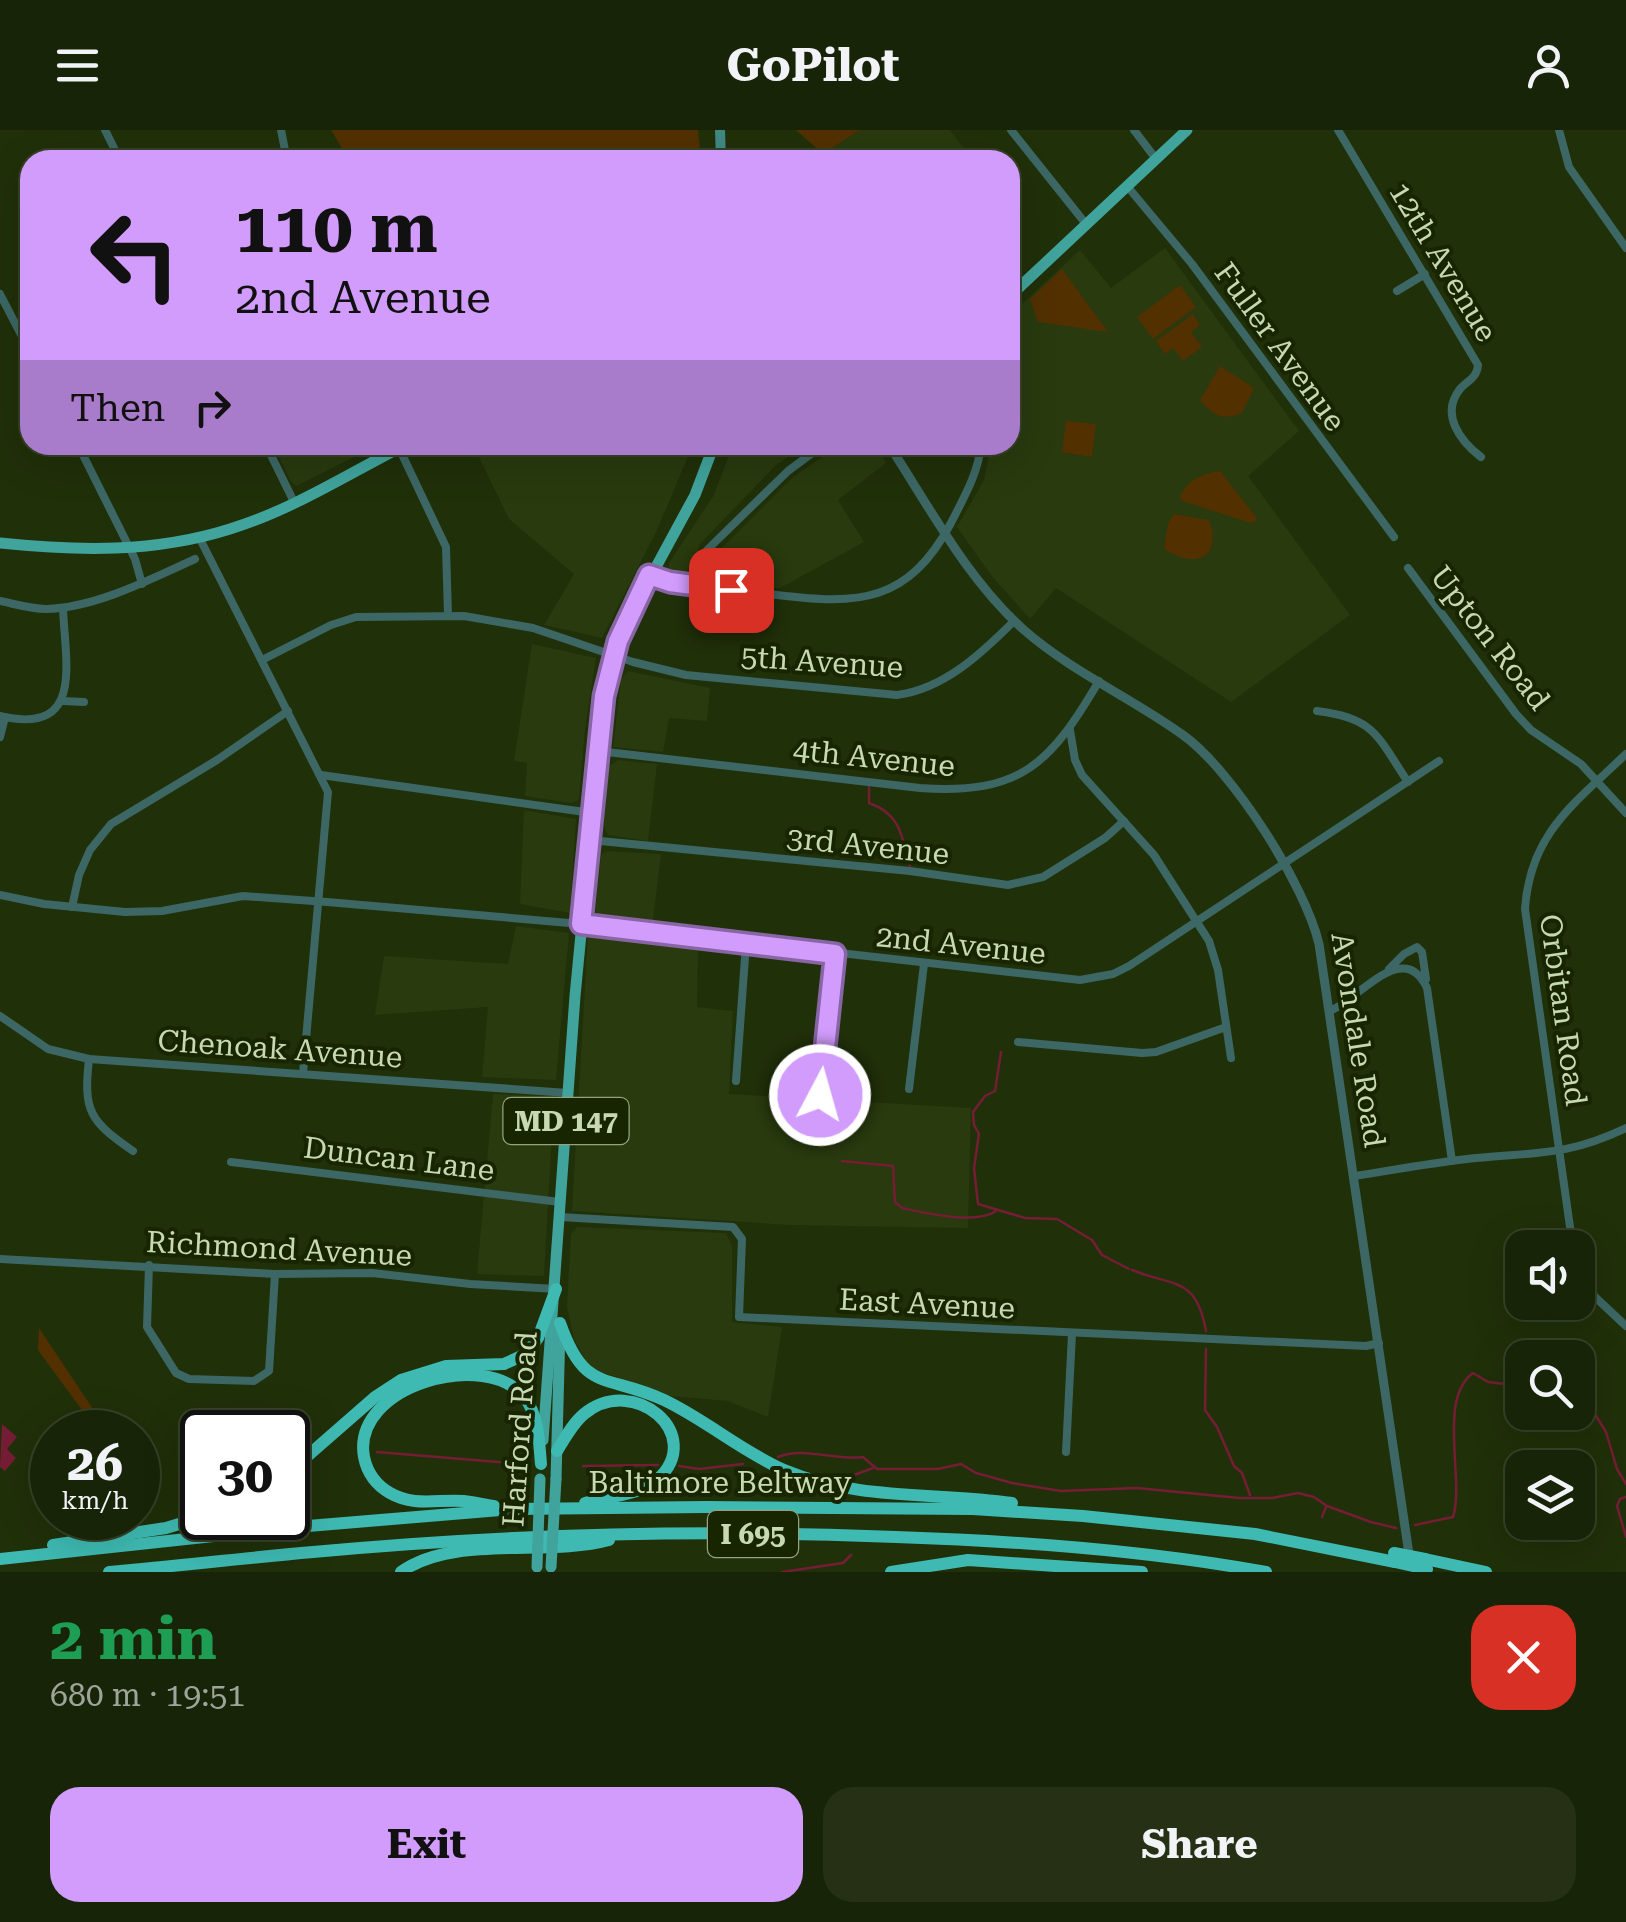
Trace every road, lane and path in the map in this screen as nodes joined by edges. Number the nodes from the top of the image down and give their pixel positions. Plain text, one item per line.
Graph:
1 (1011, 130) edge
2 (1134, 130) edge
3 (1187, 130) edge
4 (1338, 130) edge
5 (1559, 130) edge
6 (1156, 159) junction
7 (1127, 186) junction
8 (1086, 224) junction
9 (1626, 248) edge
10 (1425, 274) junction
11 (1020, 284) edge
12 (1022, 286) joint
13 (1397, 291) dead end
14 (0, 294) edge
15 (20, 333) edge
16 (83, 455) edge
17 (271, 455) edge
18 (386, 455) edge
19 (406, 455) edge
20 (710, 455) edge
21 (810, 455) edge
22 (896, 455) edge
23 (979, 455) edge
24 (1480, 457) dead end
25 (294, 502) junction
26 (946, 532) junction
27 (199, 537) junction
28 (1394, 537) dead end
29 (0, 543) edge
30 (129, 548) junction
31 (195, 558) dead end
32 (1408, 568) dead end
33 (649, 575) junction
34 (142, 584) junction
35 (692, 585) junction
36 (0, 601) edge
37 (62, 608) junction
38 (448, 616) junction
39 (1014, 621) junction
40 (614, 655) junction
41 (262, 660) junction
42 (1099, 682) junction
43 (63, 701) junction
44 (84, 702) dead end
45 (288, 711) junction
46 (1317, 711) dead end
47 (2, 717) edge
48 (1070, 730) junction
49 (0, 738) edge
50 (598, 751) junction
51 (1626, 754) edge
52 (1439, 761) dead end
53 (321, 775) junction
54 (1598, 781) junction
55 (1408, 782) junction
56 (592, 813) junction
57 (1626, 813) edge
58 (1124, 821) junction
59 (589, 840) junction
60 (1284, 864) junction
61 (0, 895) edge
62 (318, 902) junction
63 (72, 908) junction
64 (1198, 921) junction
65 (581, 924) junction
66 (746, 944) junction
67 (835, 954) junction
68 (924, 964) junction
69 (1388, 970) junction
70 (1427, 988) junction
71 (1330, 1012) junction
72 (0, 1016) edge
73 (1226, 1027) junction
74 (1018, 1042) dead end
75 (89, 1058) junction
76 (1231, 1058) dead end
77 (303, 1073) junction
78 (736, 1081) dead end
79 (909, 1089) dead end
80 (568, 1093) junction
81 (820, 1095) dead end
82 (1626, 1128) edge
83 (133, 1151) dead end
84 (1560, 1151) junction
85 (1452, 1161) junction
86 (231, 1162) dead end
87 (1354, 1176) junction
88 (560, 1202) junction
89 (560, 1217) junction
90 (1571, 1230) edge
91 (0, 1258) edge
92 (148, 1265) junction
93 (274, 1274) junction
94 (556, 1289) junction
95 (1595, 1297) edge
96 (560, 1323) junction
97 (1626, 1326) edge
98 (1072, 1334) junction
99 (1379, 1344) junction
100 (557, 1451) junction
101 (1066, 1452) dead end
102 (310, 1454) edge
103 (541, 1464) junction
104 (512, 1509) junction
105 (564, 1509) junction
106 (1083, 1516) junction
107 (180, 1524) edge
108 (629, 1535) junction
109 (0, 1556) edge
110 (1430, 1567) edge
111 (537, 1570) edge
112 (551, 1570) edge
113 (109, 1572) edge
114 (401, 1572) edge
115 (891, 1572) edge
116 (1142, 1572) edge
117 (1266, 1572) edge
118 (1412, 1572) edge
119 (1486, 1572) edge

1 - 8 street
2 - 6 street
3 - 6 main road
4 - 10 street, 12th Avenue
5 - 9 street
6 - 7 main road
7 - 8 main road
7 - 28 street, Fuller Avenue
8 - 12 main road
10 - 13 street
10 - 24 street, 12th Avenue
11 - 12 street
14 - 15 street
16 - 30 street
17 - 25 street
18 - 25 main road
19 - 38 street
20 - 33 main road, MD 147
21 - 35 street
22 - 26 street, Avondale Road
23 - 26 street
25 - 27 main road
26 - 35 street
26 - 39 street, Avondale Road
27 - 30 main road
27 - 41 street
29 - 30 main road
30 - 34 street
31 - 34 street
32 - 54 street, Upton Road
33 - 35 street
33 - 40 main road, MD 147
34 - 37 street
36 - 37 street
37 - 43 street
38 - 40 street, 5th Avenue
38 - 41 street, 5th Avenue
39 - 40 street, 5th Avenue
39 - 42 street, Avondale Road
40 - 50 main road, MD 147
41 - 45 street
42 - 48 street, 4th Avenue
42 - 60 street, Avondale Road
43 - 44 street
43 - 47 street
45 - 53 street
45 - 63 street
46 - 55 street
47 - 49 street
48 - 50 street, 4th Avenue
48 - 58 street
50 - 56 main road, MD 147
51 - 54 street, Orbitan Road
52 - 55 street, 2nd Avenue
53 - 56 street
53 - 62 street
54 - 57 street, Upton Road
54 - 84 street, Orbitan Road
55 - 60 street, 2nd Avenue
56 - 59 main road, MD 147
58 - 59 street, 3rd Avenue
58 - 64 street
59 - 65 main road, MD 147
60 - 64 street, 2nd Avenue
60 - 71 street, Avondale Road
61 - 63 street, 2nd Avenue
62 - 63 street, 2nd Avenue
62 - 65 street, 2nd Avenue
62 - 77 street
64 - 68 street, 2nd Avenue
64 - 73 street
65 - 66 street, 2nd Avenue
65 - 80 main road, Harford Road / MD 147
66 - 67 street, 2nd Avenue
66 - 78 street
67 - 68 street, 2nd Avenue
67 - 81 street
68 - 79 street
69 - 70 street
69 - 70 street
69 - 71 street
70 - 85 street
71 - 87 street, Avondale Road
72 - 75 street, Chenoak Avenue
73 - 74 street
73 - 76 street
75 - 77 street, Chenoak Avenue
75 - 83 street
77 - 80 street, Chenoak Avenue
80 - 88 main road, Harford Road / MD 147
82 - 84 street
84 - 85 street
84 - 90 street, Orbitan Road
85 - 87 street
86 - 88 street, Duncan Lane
87 - 99 street, Avondale Road
88 - 89 main road, Harford Road / MD 147
89 - 94 main road, Harford Road / MD 147
89 - 98 street, East Avenue
91 - 92 street, Richmond Avenue
92 - 93 street, Richmond Avenue
92 - 93 street
93 - 94 street, Richmond Avenue
94 - 96 main road, Harford Road / MD 147
94 - 102 highway
94 - 103 main road, Harford Road / MD 147
95 - 97 street
96 - 100 main road, Harford Road / MD 147
96 - 106 highway
98 - 99 street, East Avenue
98 - 101 street
99 - 118 street, Avondale Road
100 - 105 highway
100 - 112 main road, Harford Road / MD 147, bridge
103 - 104 highway
103 - 111 main road, Harford Road / MD 147, bridge
104 - 105 highway, Baltimore Beltway / I 695
104 - 109 highway, Baltimore Beltway / I 695
105 - 106 highway, Baltimore Beltway / I 695
106 - 110 highway, Baltimore Beltway / I 695, bridge
107 - 109 highway
108 - 113 highway, Baltimore Beltway / I 695
108 - 114 highway
108 - 117 highway, Baltimore Beltway / I 695
110 - 119 highway, Baltimore Beltway
115 - 116 highway

